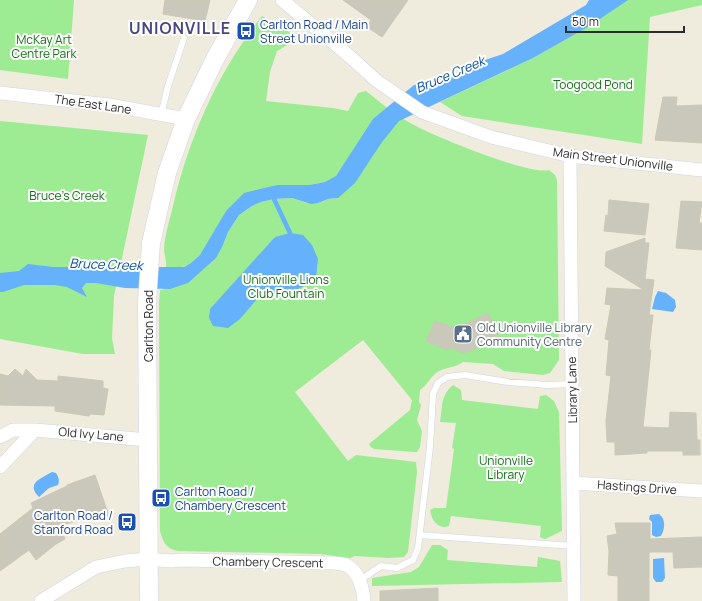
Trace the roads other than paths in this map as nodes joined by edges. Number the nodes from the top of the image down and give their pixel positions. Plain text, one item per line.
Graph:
1 (248, 0) edge
2 (282, 0) edge
3 (184, 38) dead end
4 (0, 93) edge
5 (161, 115) junction
6 (186, 119) junction
7 (570, 156) junction
8 (702, 170) edge
9 (572, 384) junction
10 (35, 430) junction
11 (0, 437) edge
12 (148, 440) junction
13 (0, 467) edge
14 (573, 483) junction
15 (702, 491) edge
16 (420, 535) junction
17 (573, 546) junction
18 (148, 559) junction
19 (360, 581) junction
20 (41, 601) edge
21 (148, 601) edge
22 (364, 601) edge
23 (574, 601) edge

1 - 6 main road, Carlton Road
2 - 7 street, Main Street Unionville
3 - 5 lane
4 - 5 street, The East Lane
5 - 6 street, The East Lane
6 - 12 main road, Carlton Road
7 - 8 street, Main Street Unionville
7 - 9 street, Library Lane
9 - 14 street, Library Lane
9 - 16 lane
10 - 11 street, Old Ivy Lane
10 - 12 street, Old Ivy Lane
10 - 13 street
12 - 18 main road, Carlton Road
14 - 15 street, Hastings Drive
14 - 17 street, Library Lane
16 - 17 lane
16 - 19 lane
17 - 23 street, Library Lane
18 - 19 street, Chambery Crescent
18 - 20 street, Chambery Crescent
18 - 21 main road, Carlton Road
19 - 22 street, Chambery Crescent

